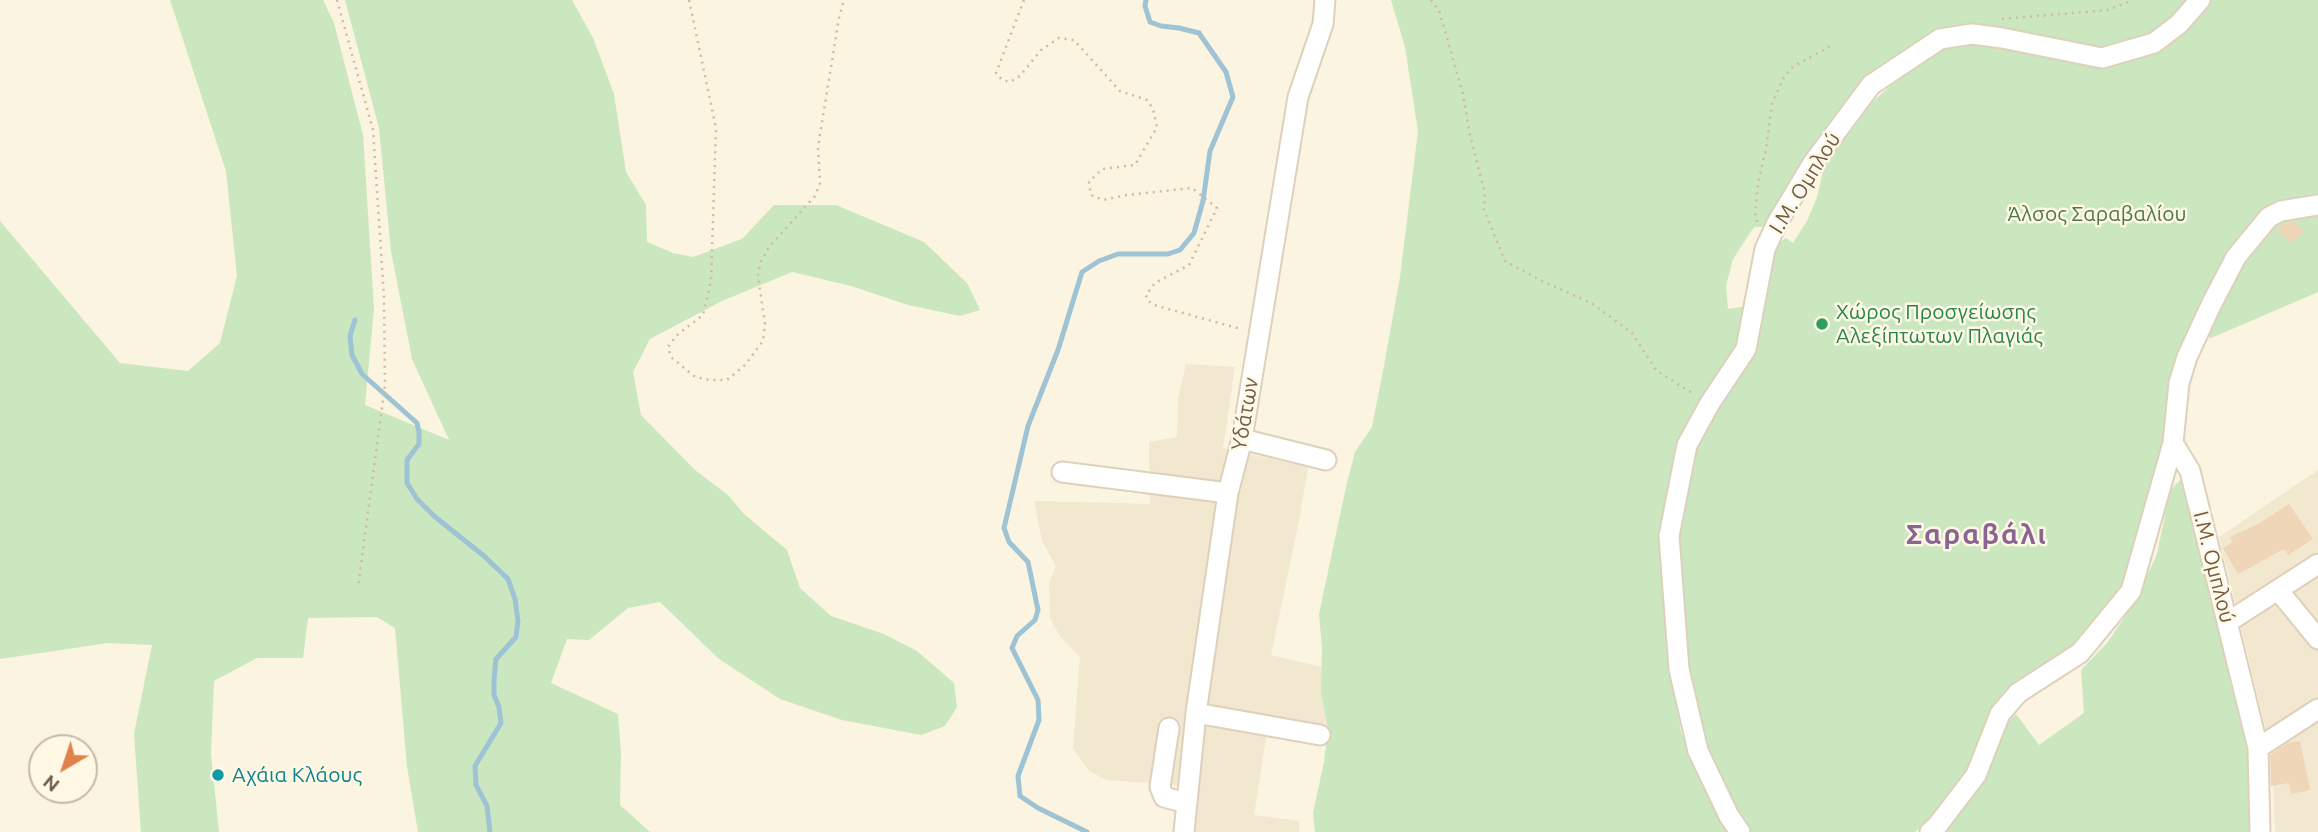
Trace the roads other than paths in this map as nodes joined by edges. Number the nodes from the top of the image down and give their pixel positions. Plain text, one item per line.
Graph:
1 (1325, 0) edge
2 (2200, 0) edge
3 (2318, 205) edge
4 (1242, 439) junction
5 (2173, 443) junction
6 (1325, 460) dead end
7 (1062, 472) dead end
8 (1228, 494) junction
9 (2318, 564) edge
10 (2278, 590) junction
11 (2228, 622) junction
12 (2318, 639) edge
13 (2318, 709) edge
14 (1196, 713) junction
15 (1168, 728) dead end
16 (1320, 735) dead end
17 (2259, 748) junction
18 (1186, 803) junction
19 (1184, 832) edge
20 (1740, 832) edge
21 (1930, 832) edge
22 (2260, 832) edge

1 - 4 street, Υδάτων
2 - 20 street, Ι.Μ. Ομπλού
3 - 5 street
4 - 6 street
4 - 8 street, Υδάτων
5 - 11 street, Ι.Μ. Ομπλού
5 - 21 street
7 - 8 street
8 - 14 street, Υδάτων
9 - 10 street
10 - 11 street
10 - 12 street
11 - 17 street, Ι.Μ. Ομπλού
13 - 17 street
14 - 16 street
14 - 18 street, Υδάτων
15 - 18 street
17 - 22 street, Ι.Μ. Ομπλού
18 - 19 street, Υδάτων

